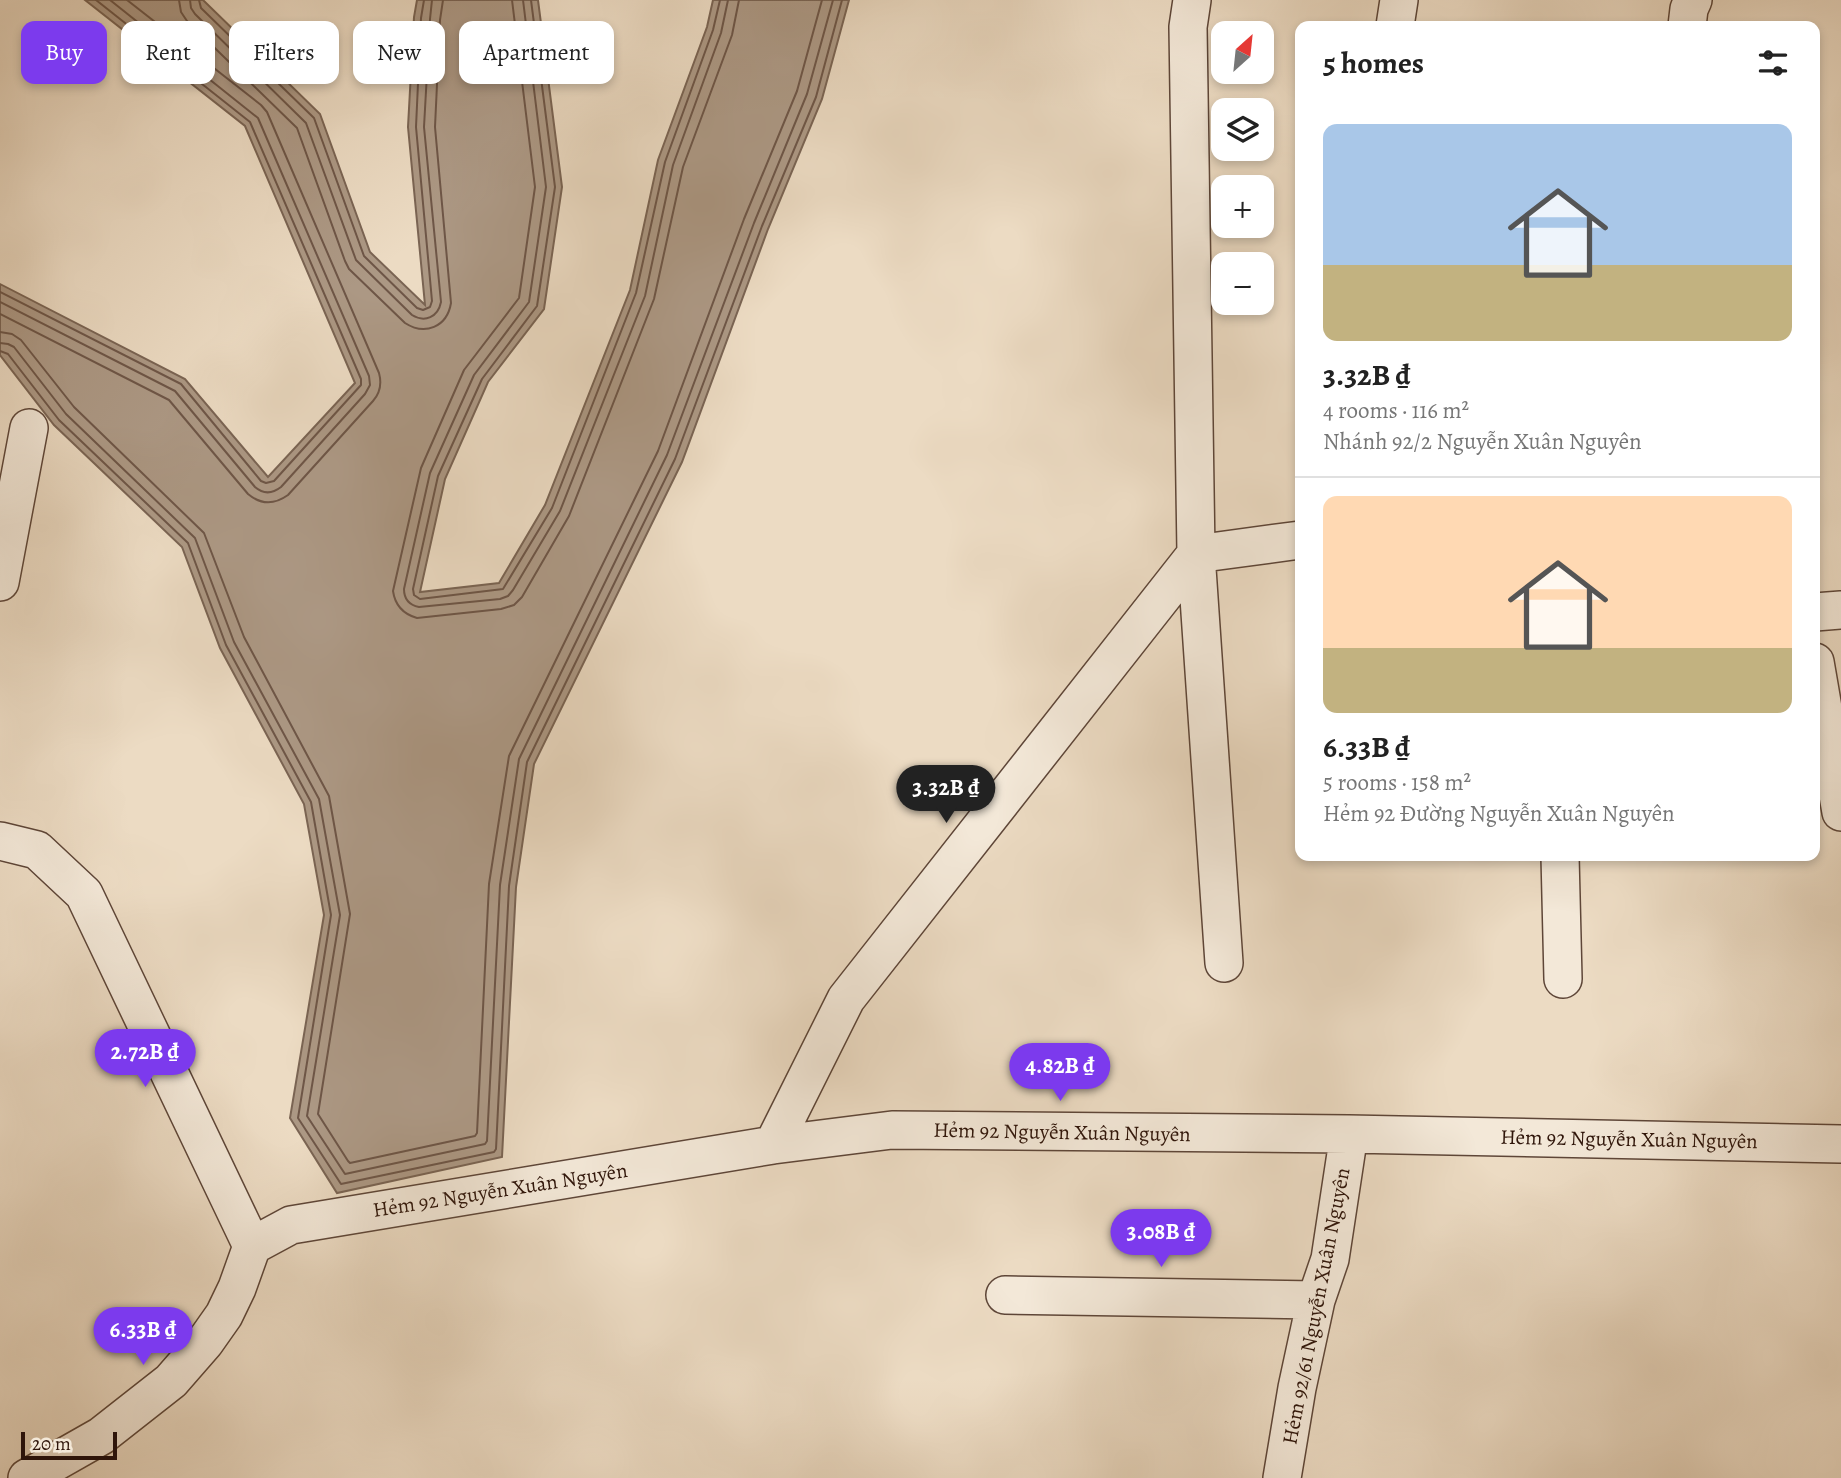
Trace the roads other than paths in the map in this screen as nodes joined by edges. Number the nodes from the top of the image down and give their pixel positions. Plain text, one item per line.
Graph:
1 (1192, 0) edge
2 (1399, 0) edge
3 (1693, 0) edge
4 (1396, 21) edge
5 (1688, 21) edge
6 (29, 428) dead end
7 (1295, 541) edge
8 (1196, 554) junction
9 (0, 582) edge
10 (1841, 610) edge
11 (1820, 612) edge
12 (1820, 691) edge
13 (1841, 812) edge
14 (0, 841) edge
15 (1560, 861) edge
16 (1224, 963) dead end
17 (1563, 979) dead end
18 (1349, 1134) junction
19 (1841, 1144) edge
20 (773, 1145) junction
21 (252, 1246) junction
22 (1005, 1295) dead end
23 (1316, 1300) junction
24 (27, 1478) edge
25 (1282, 1478) edge

1 - 8 street
2 - 4 street
3 - 5 street
6 - 9 street
7 - 8 street
8 - 16 street
8 - 20 street
10 - 11 street
12 - 13 street
14 - 21 street
15 - 17 street
18 - 19 street, Hẻm 92 Nguyễn Xuân Nguyên
18 - 20 street, Hẻm 92 Nguyễn Xuân Nguyên
18 - 23 street, Hẻm 92/61 Nguyễn Xuân Nguyên
20 - 21 street, Hẻm 92 Nguyễn Xuân Nguyên
21 - 24 street
22 - 23 street
23 - 25 street, Hẻm 92/61 Nguyễn Xuân Nguyên

